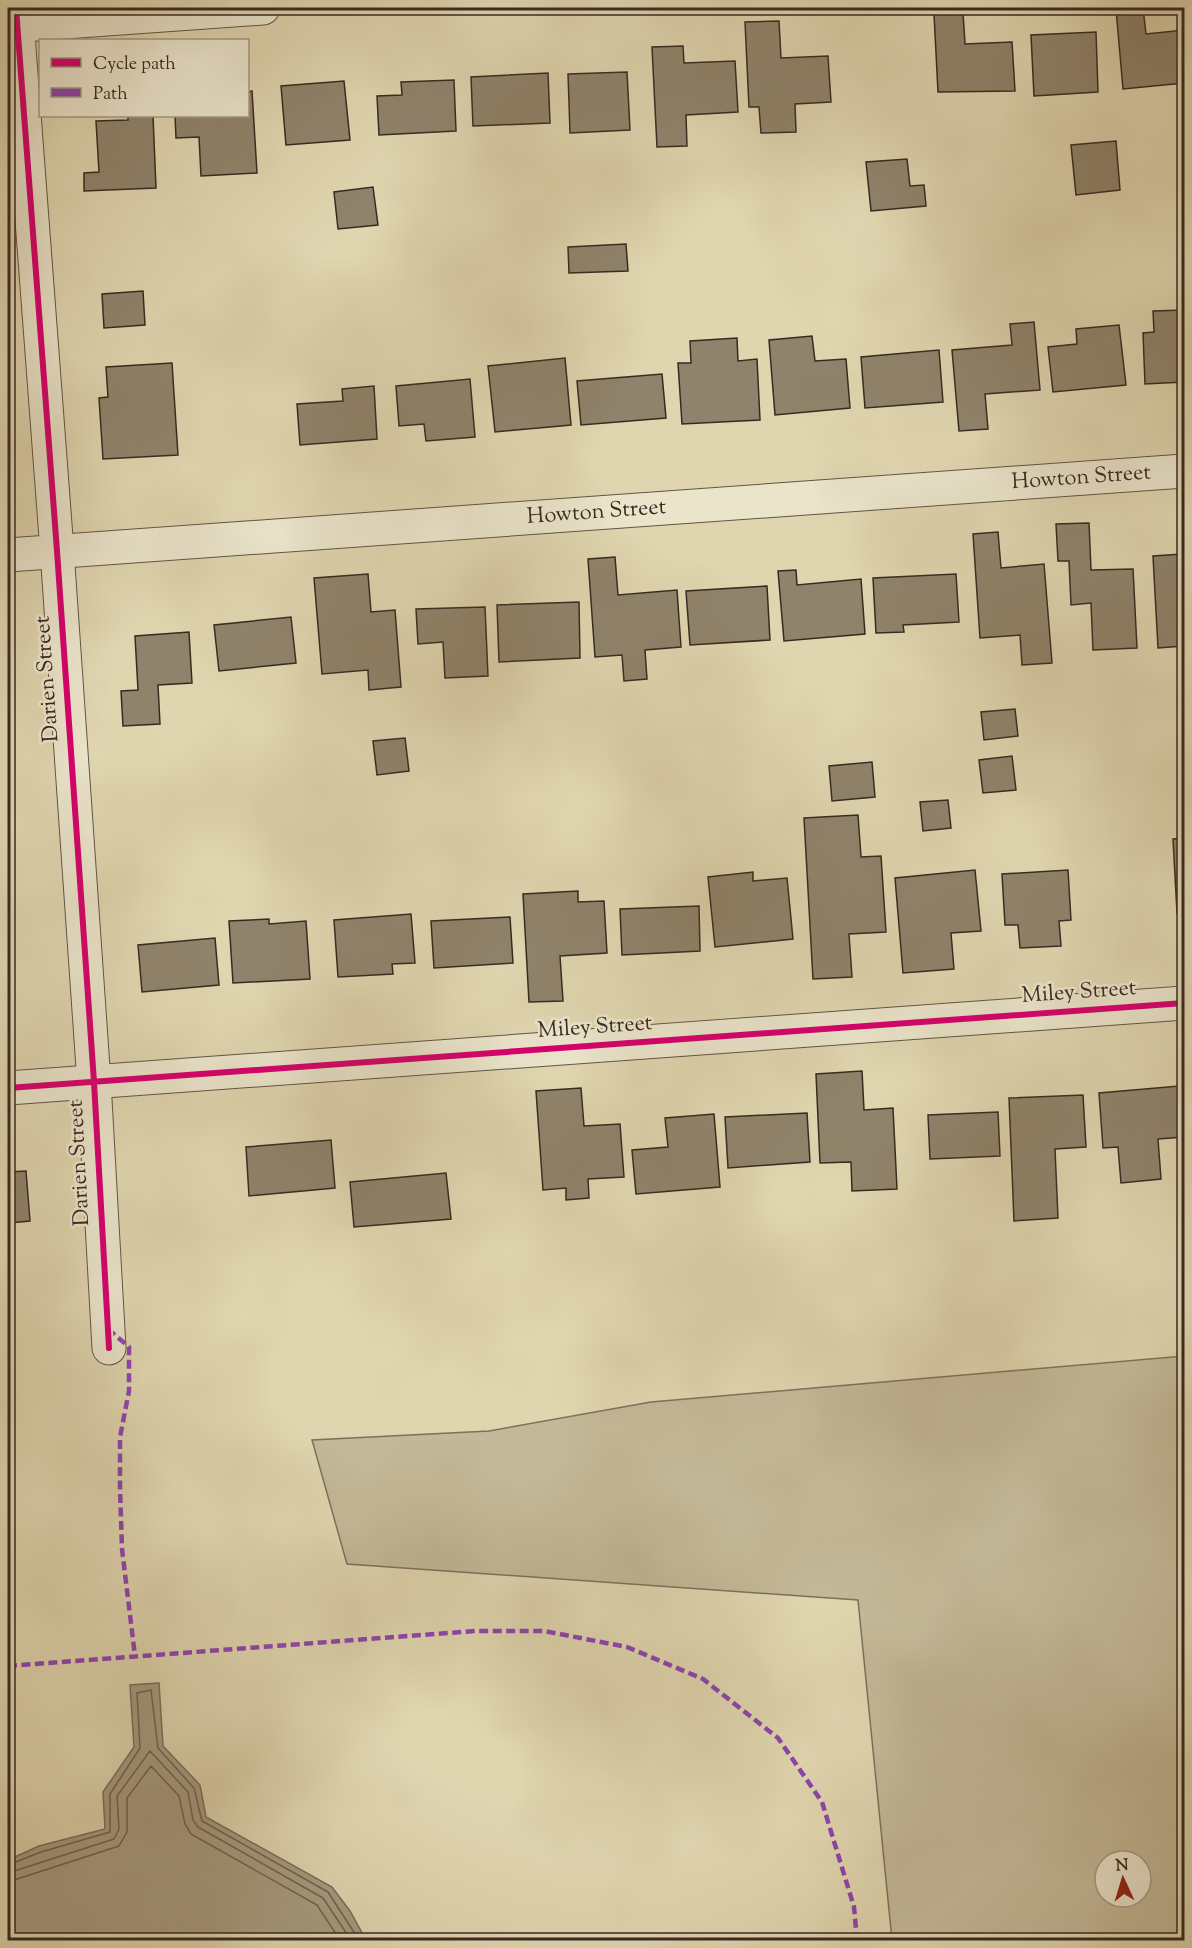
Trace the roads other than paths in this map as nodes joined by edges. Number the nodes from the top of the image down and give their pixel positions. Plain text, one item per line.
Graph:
1 (263, 8) edge
2 (14, 20) edge
3 (1185, 471) edge
4 (57, 552) junction
5 (8, 555) edge
6 (1185, 1003) edge
7 (94, 1082) junction
8 (8, 1088) edge
9 (109, 1348) dead end

1 - 2 street
2 - 4 street, Darien Street
3 - 4 street, Howton Street
4 - 5 street, Howton Street
4 - 7 street, Darien Street
6 - 7 street, Miley Street
7 - 8 street, Miley Street
7 - 9 street, Darien Street

